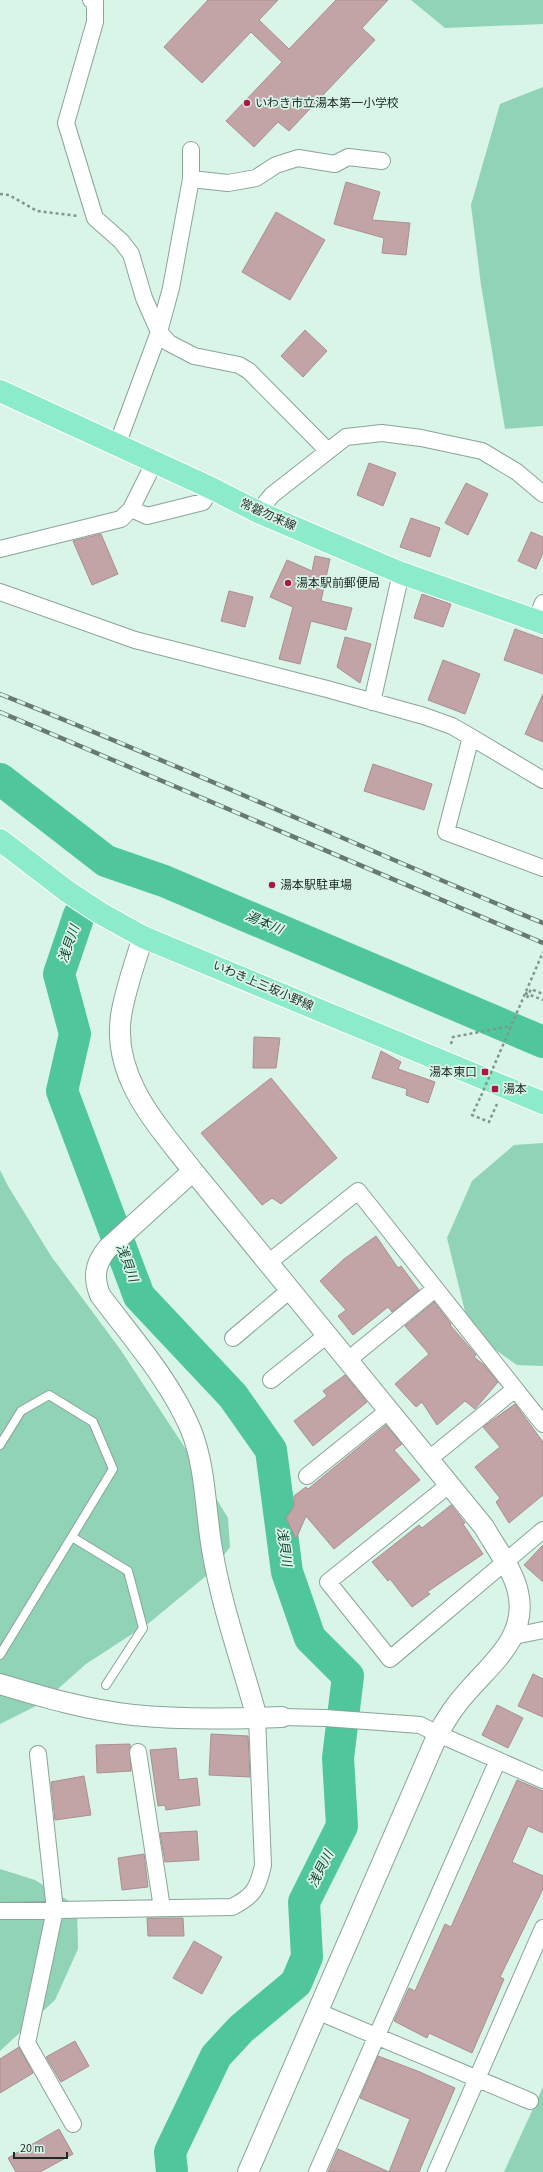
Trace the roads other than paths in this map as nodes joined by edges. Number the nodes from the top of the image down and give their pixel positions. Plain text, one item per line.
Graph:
1 (91, 0) edge
2 (191, 150) dead end
3 (382, 161) dead end
4 (191, 179) junction
5 (159, 332) junction
6 (0, 391) edge
7 (117, 445) junction
8 (328, 451) junction
9 (154, 463) junction
10 (211, 488) junction
11 (543, 494) edge
12 (131, 509) junction
13 (258, 512) junction
14 (0, 549) edge
15 (401, 573) junction
16 (0, 592) edge
17 (541, 615) edge
18 (372, 702) junction
19 (471, 737) junction
20 (543, 780) edge
21 (0, 840) edge
22 (543, 868) edge
23 (143, 937) junction
24 (543, 1103) edge
25 (193, 1171) junction
26 (268, 1263) junction
27 (435, 1289) junction
28 (290, 1290) junction
29 (327, 1335) junction
30 (233, 1338) dead end
31 (348, 1360) junction
32 (271, 1380) dead end
33 (515, 1389) junction
34 (389, 1410) junction
35 (543, 1424) edge
36 (0, 1445) edge
37 (429, 1459) junction
38 (308, 1476) dead end
39 (450, 1484) junction
40 (543, 1530) edge
41 (72, 1536) junction
42 (505, 1563) junction
43 (543, 1630) edge
44 (514, 1636) junction
45 (0, 1655) edge
46 (0, 1684) edge
47 (106, 1685) dead end
48 (282, 1717) joint
49 (256, 1718) junction
50 (438, 1734) junction
51 (138, 1752) dead end
52 (38, 1754) dead end
53 (498, 1760) junction
54 (543, 1780) edge
55 (162, 1908) junction
56 (55, 1910) junction
57 (0, 1911) edge
58 (543, 1928) edge
59 (319, 2012) junction
60 (377, 2037) junction
61 (478, 2080) junction
62 (530, 2101) dead end
63 (73, 2124) dead end
64 (248, 2172) edge
65 (317, 2172) edge
66 (436, 2172) edge

1 - 5 street
2 - 4 street
3 - 4 street
4 - 5 street
5 - 7 street
5 - 8 street
6 - 7 main road, 常磐勿来線
7 - 9 main road, 常磐勿来線
8 - 11 street
8 - 13 street
9 - 10 main road, 常磐勿来線
9 - 12 street
10 - 12 street
10 - 13 main road, 常磐勿来線
12 - 14 street
13 - 15 main road, 常磐勿来線
15 - 17 main road, 常磐勿来線
15 - 18 street
16 - 18 street
18 - 19 street
19 - 20 street
19 - 22 street
21 - 23 main road, いわき上三坂小野線
23 - 24 main road, いわき上三坂小野線
23 - 25 street
25 - 26 street
25 - 49 street
26 - 27 street
26 - 28 street
27 - 31 street
27 - 33 street
28 - 29 street
28 - 30 street
29 - 31 street
29 - 32 street
31 - 34 street
33 - 35 street
33 - 37 street
34 - 37 street
34 - 38 street
36 - 41 lane
37 - 39 street
39 - 42 street
39 - 42 street
40 - 42 street
41 - 45 lane
41 - 47 lane
42 - 44 street
43 - 44 street
44 - 50 street
46 - 49 street
48 - 49 street
48 - 50 street
49 - 55 street
50 - 53 street
50 - 59 street
51 - 55 street
52 - 56 street
53 - 54 street
53 - 60 street
55 - 56 street
56 - 57 street
56 - 63 street
58 - 61 street
59 - 60 street
59 - 64 street
60 - 61 street
60 - 65 street
61 - 62 street
61 - 66 street

